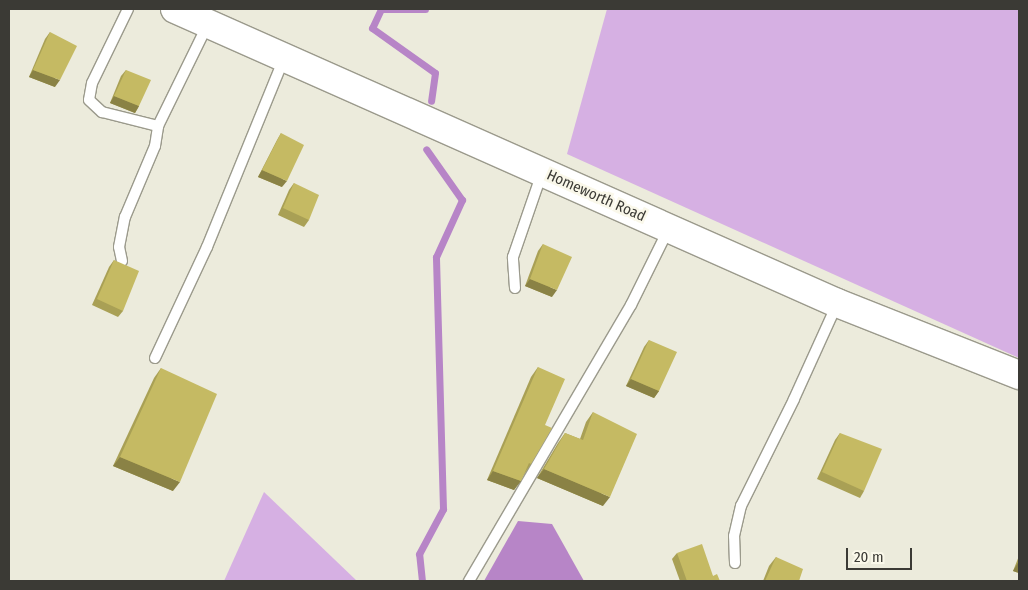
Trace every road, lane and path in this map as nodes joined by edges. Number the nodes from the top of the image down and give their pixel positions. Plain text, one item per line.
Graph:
1 (128, 9) edge
2 (175, 9) edge
3 (206, 17) edge
4 (285, 57) junction
5 (158, 126) junction
6 (542, 172) junction
7 (669, 229) junction
8 (122, 261) edge
9 (515, 288) dead end
10 (837, 303) junction
11 (155, 358) dead end
12 (1019, 374) edge
13 (735, 563) dead end
14 (469, 581) edge

1 - 5 lane
2 - 3 street, Homeworth Road
3 - 4 street, Homeworth Road
3 - 5 lane
4 - 6 street, Homeworth Road
4 - 11 lane
5 - 8 lane
6 - 7 street, Homeworth Road
6 - 9 lane
7 - 10 street, Homeworth Road
7 - 14 lane
10 - 12 street, Homeworth Road
10 - 13 lane

